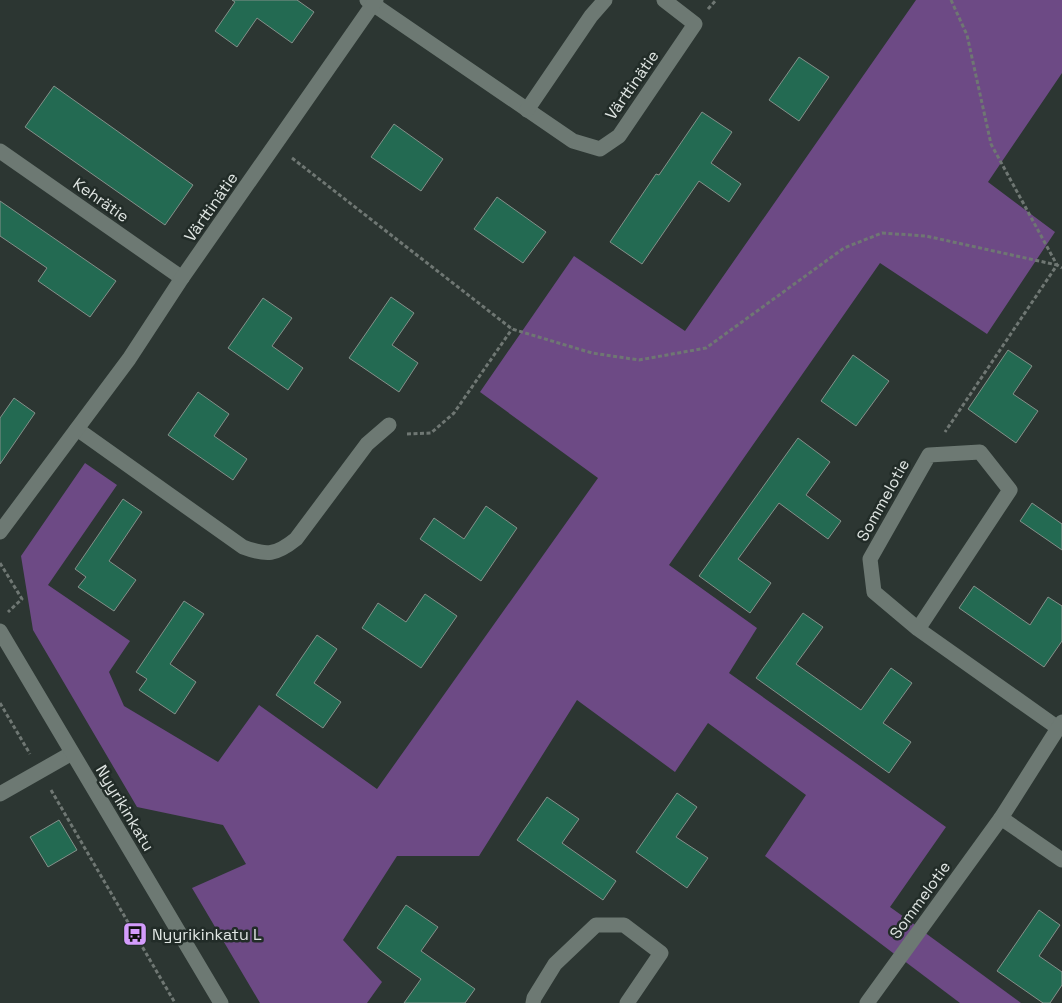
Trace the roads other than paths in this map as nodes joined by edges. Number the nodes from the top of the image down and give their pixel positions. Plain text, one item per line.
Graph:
1 (605, 0) edge
2 (664, 0) edge
3 (372, 2) edge
4 (527, 110) junction
5 (0, 150) edge
6 (182, 278) junction
7 (389, 424) road end
8 (77, 429) junction
9 (0, 532) edge
10 (918, 629) junction
11 (0, 631) edge
12 (1060, 725) edge
13 (72, 753) junction
14 (0, 794) edge
15 (1001, 818) junction
16 (1062, 860) edge
17 (221, 1003) edge
18 (533, 1003) edge
19 (627, 1003) edge
20 (867, 1003) edge

1 - 4 street
2 - 4 street, Värttinätie
3 - 4 street, Värttinätie
3 - 6 street, Värttinätie
5 - 6 street, Kehrätie
6 - 8 street, Värttinätie
7 - 8 street
8 - 9 street, Värttinätie
10 - 10 street, Sommelotie
10 - 12 street, Sommelotie
11 - 13 street, Nyyrikinkatu
12 - 15 street, Sommelotie
13 - 14 street
13 - 17 street, Nyyrikinkatu
15 - 16 street
15 - 20 street, Sommelotie
18 - 19 street

